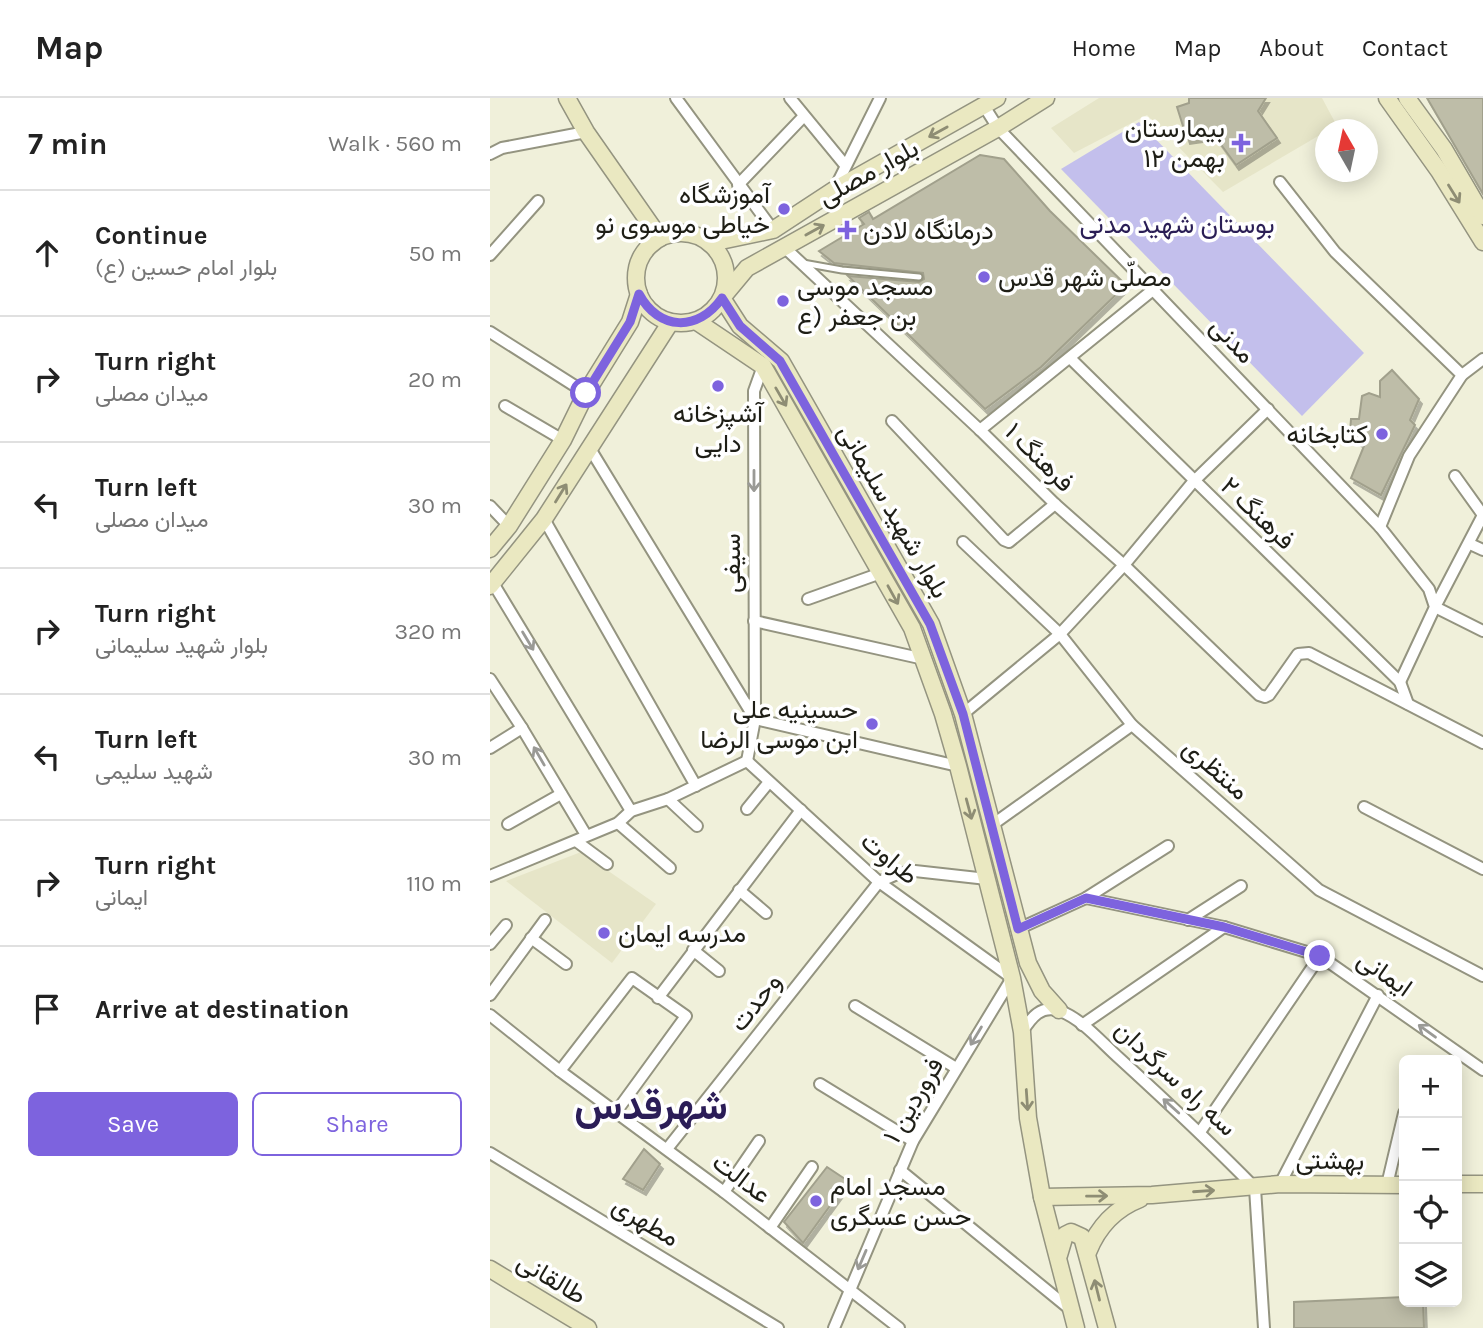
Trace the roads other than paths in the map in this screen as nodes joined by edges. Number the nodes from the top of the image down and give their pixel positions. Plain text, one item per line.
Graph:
1 (567, 98) edge
2 (676, 98) edge
3 (790, 98) edge
4 (880, 98) edge
5 (1046, 98) edge
6 (1387, 98) edge
7 (1407, 98) edge
8 (991, 102) edge
9 (804, 116) junction
10 (998, 128) junction
11 (586, 132) junction
12 (490, 154) edge
13 (845, 165) junction
14 (1445, 166) junction
15 (1280, 182) dead end
16 (738, 185) junction
17 (834, 190) junction
18 (538, 201) dead end
19 (1483, 216) edge
20 (773, 230) junction
21 (660, 237) junction
22 (1483, 242) edge
23 (711, 243) junction
24 (784, 247) junction
25 (490, 255) edge
26 (800, 262) junction
27 (919, 277) dead end
28 (1154, 289) junction
29 (639, 294) junction
30 (722, 298) junction
31 (696, 321) junction
32 (670, 323) junction
33 (490, 332) edge
34 (1070, 358) junction
35 (1483, 359) edge
36 (763, 366) junction
37 (1462, 375) junction
38 (586, 393) junction
39 (505, 406) dead end
40 (1268, 409) junction
41 (892, 421) dead end
42 (980, 429) junction
43 (563, 440) junction
44 (589, 447) junction
45 (1455, 476) dead end
46 (1193, 482) junction
47 (1055, 504) junction
48 (490, 506) edge
49 (1483, 515) edge
50 (544, 520) junction
51 (509, 526) junction
52 (1380, 527) junction
53 (963, 542) dead end
54 (1470, 544) junction
55 (490, 549) edge
56 (1483, 550) edge
57 (1124, 565) junction
58 (881, 573) junction
59 (491, 584) edge
60 (808, 599) dead end
61 (1436, 607) junction
62 (754, 621) junction
63 (1483, 631) edge
64 (1060, 634) junction
65 (924, 659) junction
66 (490, 679) edge
67 (1400, 682) junction
68 (502, 697) junction
69 (490, 703) edge
70 (1408, 704) junction
71 (963, 714) junction
72 (755, 719) junction
73 (1132, 725) junction
74 (522, 728) junction
75 (1483, 743) edge
76 (490, 748) edge
77 (747, 761) junction
78 (958, 766) junction
79 (769, 782) junction
80 (696, 786) junction
81 (561, 794) junction
82 (668, 799) junction
83 (1364, 807) dead end
84 (747, 809) dead end
85 (801, 810) junction
86 (631, 811) junction
87 (618, 823) junction
88 (508, 824) dead end
89 (992, 825) junction
90 (697, 826) dead end
91 (581, 838) junction
92 (1168, 846) dead end
93 (607, 864) dead end
94 (670, 868) dead end
95 (1483, 869) edge
96 (490, 876) edge
97 (987, 878) junction
98 (879, 882) junction
99 (1241, 886) dead end
100 (739, 890) junction
101 (1086, 898) junction
102 (766, 913) dead end
103 (545, 920) dead end
104 (1188, 920) junction
105 (506, 925) dead end
106 (1224, 927) junction
107 (1018, 929) junction
108 (531, 938) junction
109 (490, 944) edge
110 (693, 950) junction
111 (1320, 956) junction
112 (566, 964) dead end
113 (719, 971) dead end
114 (1483, 976) edge
115 (1012, 978) junction
116 (490, 995) edge
117 (1378, 995) junction
118 (658, 998) junction
119 (855, 1006) dead end
120 (1059, 1010) junction
121 (490, 1015) edge
122 (1082, 1024) junction
123 (1022, 1032) junction
124 (956, 1068) junction
125 (560, 1071) junction
126 (1482, 1073) edge
127 (820, 1084) dead end
128 (616, 1112) junction
129 (1403, 1118) edge
130 (1200, 1132) junction
131 (759, 1141) dead end
132 (913, 1141) junction
133 (667, 1149) junction
134 (490, 1153) edge
135 (812, 1167) dead end
136 (900, 1170) junction
137 (1280, 1184) junction
138 (1462, 1184) edge
139 (1483, 1184) edge
140 (1387, 1185) junction
141 (1399, 1185) edge
142 (1255, 1188) junction
143 (724, 1192) junction
144 (1152, 1195) junction
145 (1042, 1197) junction
146 (770, 1228) junction
147 (1088, 1252) junction
148 (1059, 1255) junction
149 (490, 1269) edge
150 (849, 1291) junction
151 (1071, 1310) junction
152 (588, 1328) edge
153 (778, 1328) edge
154 (834, 1328) edge
155 (899, 1328) edge
156 (1076, 1328) edge
157 (1107, 1328) edge
158 (1264, 1328) edge

1 - 11 main road
2 - 16 street
3 - 9 street
4 - 13 street
5 - 10 main road, بلوار مصلی
6 - 14 main road
7 - 14 main road
8 - 10 street, مدنی
8 -> 17 main road, بلوار مصلی
9 - 13 street
9 - 16 street
24 -> 10 main road, بلوار مصلی
10 - 28 street, مدنی
11 - 12 street
11 - 21 main road
13 - 17 street
14 - 19 main road
14 -> 22 main road
15 - 37 street
16 - 20 street
17 - 20 main road, بلوار مصلی
18 - 25 street
20 - 23 main road, بلوار مصلی
21 - 23 main road
21 - 29 main road
23 - 30 main road
24 - 26 street, فرهنگ ۱
24 - 30 main road, بلوار مصلی
26 - 27 lane
26 - 42 street, فرهنگ ۱
28 - 34 street
28 - 40 street, مدنی
29 - 32 main road
29 - 38 main road
30 - 31 main road
30 - 71 main road, بلوار شهید سلیمانی
31 - 32 main road
31 - 36 main road, بلوار شهید سلیمانی
32 - 44 main road
33 - 38 street
34 - 42 street
34 - 46 street, فرهنگ ۲
35 - 37 street
36 -> 58 main road, بلوار شهید سلیمانی
36 -> 62 street, سیفی
37 - 52 street
38 - 43 main road
39 - 43 street
40 - 46 street
40 - 52 street, مدنی
41 - 47 street
42 - 47 street, فرهنگ ۱
43 - 51 main road
50 -> 44 main road
44 - 72 street
45 - 49 street
46 - 57 street
46 - 67 street, فرهنگ ۲
47 - 57 street, فرهنگ ۱
48 - 51 street
49 - 54 street
50 - 59 main road
50 - 80 street
51 - 55 main road
52 - 61 street, مدنی
53 - 64 street, منتظری
54 - 56 street
54 - 61 street
57 - 64 street
57 - 70 street, فرهنگ ۱
58 - 60 street
58 -> 65 main road, بلوار شهید سلیمانی
59 -> 86 street
61 - 63 street
61 - 67 street
62 - 65 street
62 - 72 street, سیفی
64 - 71 street
64 - 73 street, منتظری
65 - 78 main road, بلوار شهید سلیمانی
66 - 68 street
67 - 70 street, فرهنگ ۲
68 - 69 street
68 - 74 street
70 - 75 street
71 - 89 main road, بلوار شهید سلیمانی
72 - 77 street, سیفی
72 - 78 street
73 - 89 street
73 - 114 street, منتظری
74 - 76 street
81 -> 74 street
77 - 79 street, طراوت
77 - 80 street
78 -> 97 main road, بلوار شهید سلیمانی
79 - 84 street
79 - 85 street, طراوت
80 - 82 street
81 - 88 street
81 - 91 street
82 - 86 street
82 - 90 street
83 - 95 street
85 - 98 street, طراوت
85 - 100 street
86 - 87 street
87 - 91 street
87 - 94 street
89 - 107 main road, بلوار شهید سلیمانی
91 - 93 street
91 - 96 street
92 - 101 street
97 - 98 street
97 - 115 main road, بلوار شهید سلیمانی
98 - 115 street, طراوت
98 - 133 street, وحدت
99 - 104 street
100 - 102 street
100 - 110 street
101 - 104 street, ایمانی
101 - 107 street
103 - 108 street
104 - 106 street, ایمانی
105 - 109 street
106 - 111 street, ایمانی
106 - 122 street
107 - 120 main road, بلوار شهید سلیمانی
108 - 112 street
108 - 116 street
110 - 113 street
110 - 118 street
111 - 117 street, ایمانی
111 - 130 street
115 - 123 main road, بلوار شهید سلیمانی
115 -> 124 street, فروردین ۱
126 -> 117 street, ایمانی
117 - 137 street
118 - 125 street
118 - 128 street
119 - 124 street
120 - 122 street, سه راه سرگردان
120 - 123 street
121 - 125 street, عدالت
130 -> 122 street, سه راه سرگردان
123 -> 145 main road
124 - 132 street, فروردین ۱
125 - 128 street, عدالت
127 - 132 street
128 - 133 street, عدالت
129 - 140 street
130 - 142 street, سه راه سرگردان
131 - 143 street
132 - 136 street, فروردین ۱
133 - 143 street, عدالت
134 - 153 street, مطهری
135 - 146 street
136 -> 150 street, فروردین ۱
136 - 151 street
137 - 140 main road, بهشتی
137 - 142 main road, بهشتی
138 - 139 main road
140 - 141 main road, بهشتی
144 -> 142 main road
142 - 158 street
143 - 146 street, عدالت
145 -> 144 main road
144 - 147 main road
145 - 148 main road
146 - 150 street, عدالت
147 - 148 main road
157 -> 147 main road
148 - 151 main road
149 - 152 main road, طالقانی
150 - 154 street, فروردین ۱
150 - 155 street, عدالت
151 - 156 main road

